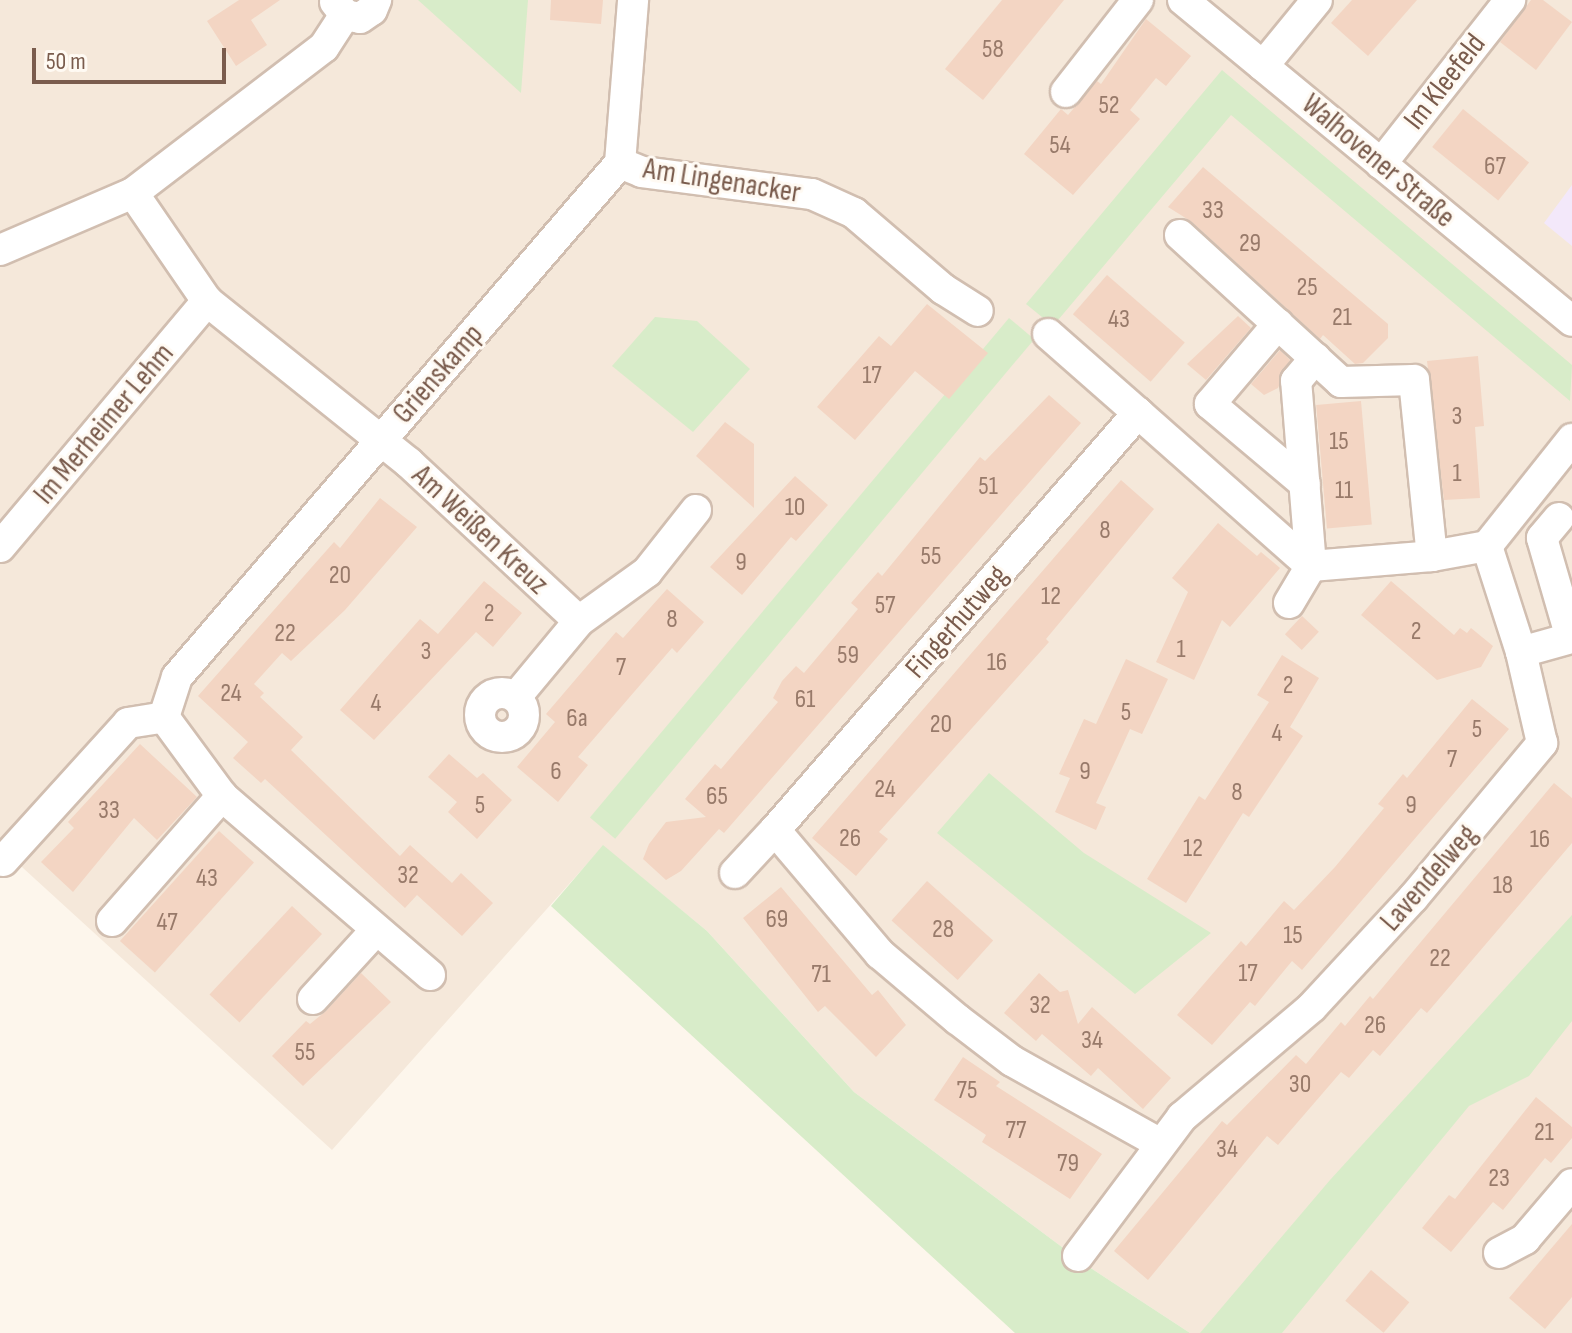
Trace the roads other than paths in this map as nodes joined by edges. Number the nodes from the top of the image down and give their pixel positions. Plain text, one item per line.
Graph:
1 (376, 0) edge
2 (633, 0) edge
3 (1138, 0) edge
4 (1183, 0) edge
5 (1317, 0) edge
6 (1510, 0) edge
7 (340, 8) edge
8 (1263, 66) junction
9 (1066, 92) dead end
10 (620, 163) junction
11 (1381, 164) junction
12 (133, 193) junction
13 (1180, 235) dead end
14 (0, 250) edge
15 (207, 301) junction
16 (978, 311) dead end
17 (1572, 321) edge
18 (1278, 324) junction
19 (1048, 334) dead end
20 (1315, 358) junction
21 (1138, 413) junction
22 (1572, 439) edge
23 (379, 442) junction
24 (1305, 484) junction
25 (696, 510) dead end
26 (1559, 518) dead end
27 (1487, 546) junction
28 (0, 547) edge
29 (1432, 556) junction
30 (1311, 566) junction
31 (1289, 603) dead end
32 (579, 621) junction
33 (1571, 640) edge
34 (1521, 652) junction
35 (516, 697) dead end
36 (164, 717) junction
37 (222, 796) junction
38 (775, 830) junction
39 (3, 861) dead end
40 (735, 873) dead end
41 (112, 921) dead end
42 (375, 931) junction
43 (430, 975) dead end
44 (313, 999) dead end
45 (1159, 1143) junction
46 (1572, 1184) edge
47 (1499, 1253) dead end
48 (1078, 1256) dead end

1 - 7 street
2 - 10 street
3 - 9 street
4 - 8 street, Walhovener Straße
5 - 8 street
6 - 11 street, Im Kleefeld
7 - 12 street
8 - 11 street, Walhovener Straße
10 - 16 street, Am Lingenacker
10 - 23 street, Grienskamp
11 - 17 street, Walhovener Straße
12 - 14 street
12 - 15 street, Am Weißen Kreuz
13 - 18 street
15 - 23 street, Am Weißen Kreuz
15 - 28 street, Im Merheimer Lehm
18 - 20 street
18 - 24 street
19 - 21 street
20 - 24 street
20 - 29 street
21 - 30 street
21 - 38 street, Fingerhutweg
22 - 27 street
23 - 32 street, Am Weißen Kreuz
23 - 36 street, Grienskamp
24 - 30 street
25 - 32 street
26 - 33 street
27 - 29 street
27 - 34 street, Lavendelweg
29 - 30 street
30 - 31 street
32 - 35 street
33 - 34 street
34 - 45 street, Lavendelweg
36 - 37 street
36 - 39 street
37 - 41 street
37 - 42 street
38 - 40 street, Fingerhutweg
38 - 45 street
42 - 43 street
42 - 44 street
45 - 48 street, Lavendelweg
46 - 47 street

